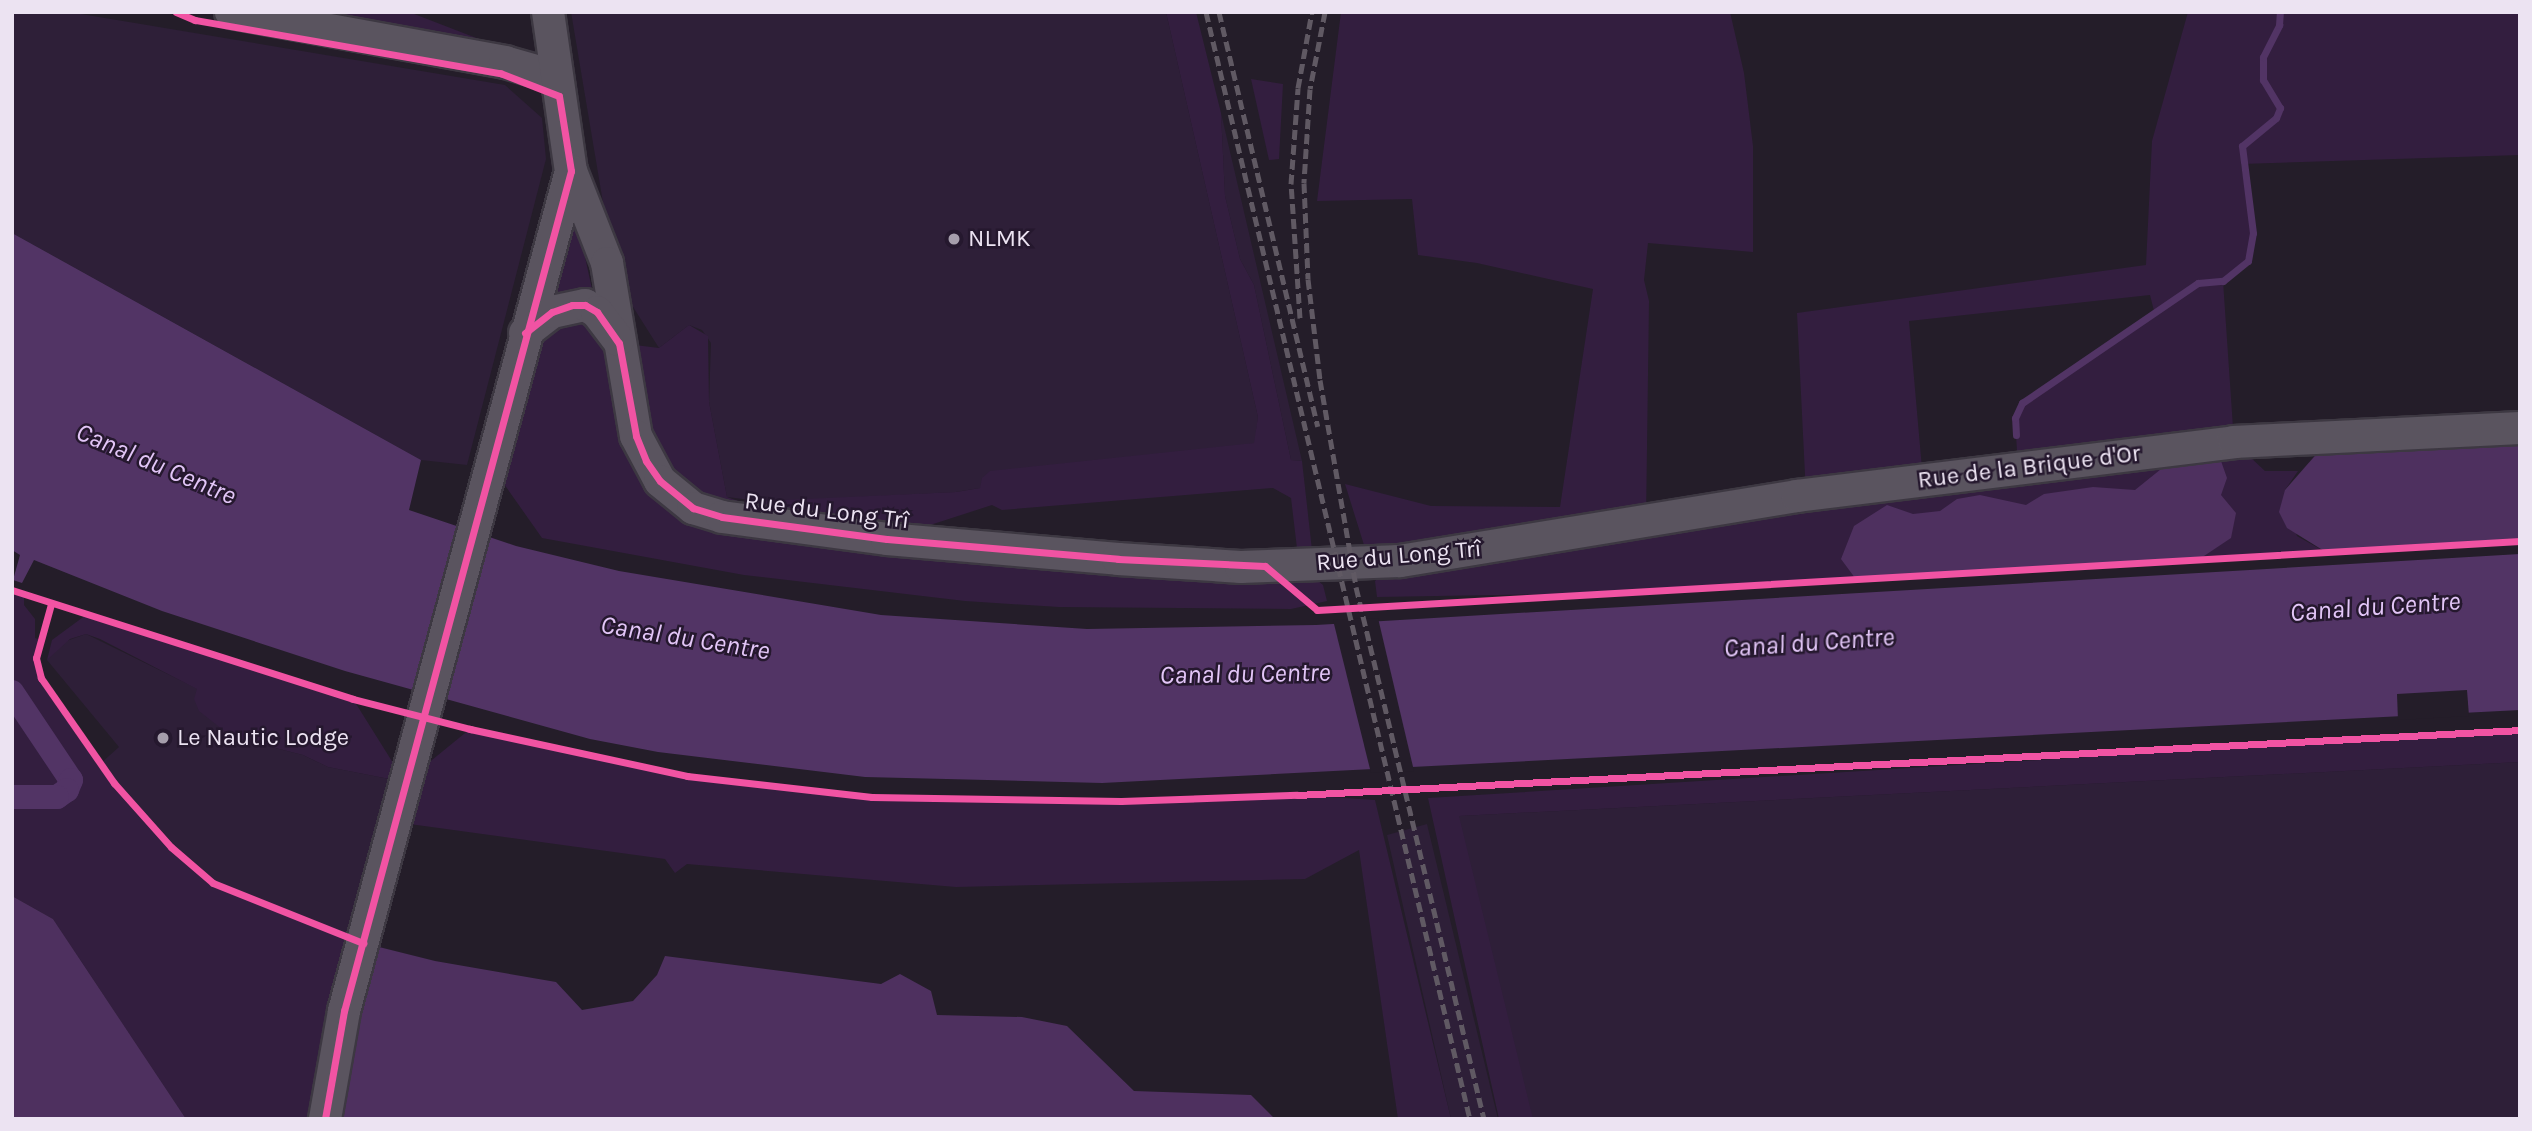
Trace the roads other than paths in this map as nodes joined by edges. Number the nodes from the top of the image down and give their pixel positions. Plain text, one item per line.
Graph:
1 (231, 12) edge
2 (548, 12) edge
3 (555, 62) junction
4 (571, 171) junction
5 (525, 333) junction
6 (619, 343) junction
7 (2520, 428) edge
8 (1541, 540) joint
9 (325, 1119) edge

1 - 3 street
2 - 3 street
3 - 4 street
4 - 5 street
4 - 6 street, Rue du Long Trî
5 - 6 street, Rue du Long Trî
5 - 9 street
6 - 8 street, Rue du Long Trî
7 - 8 street, Rue de la Brique d'Or

